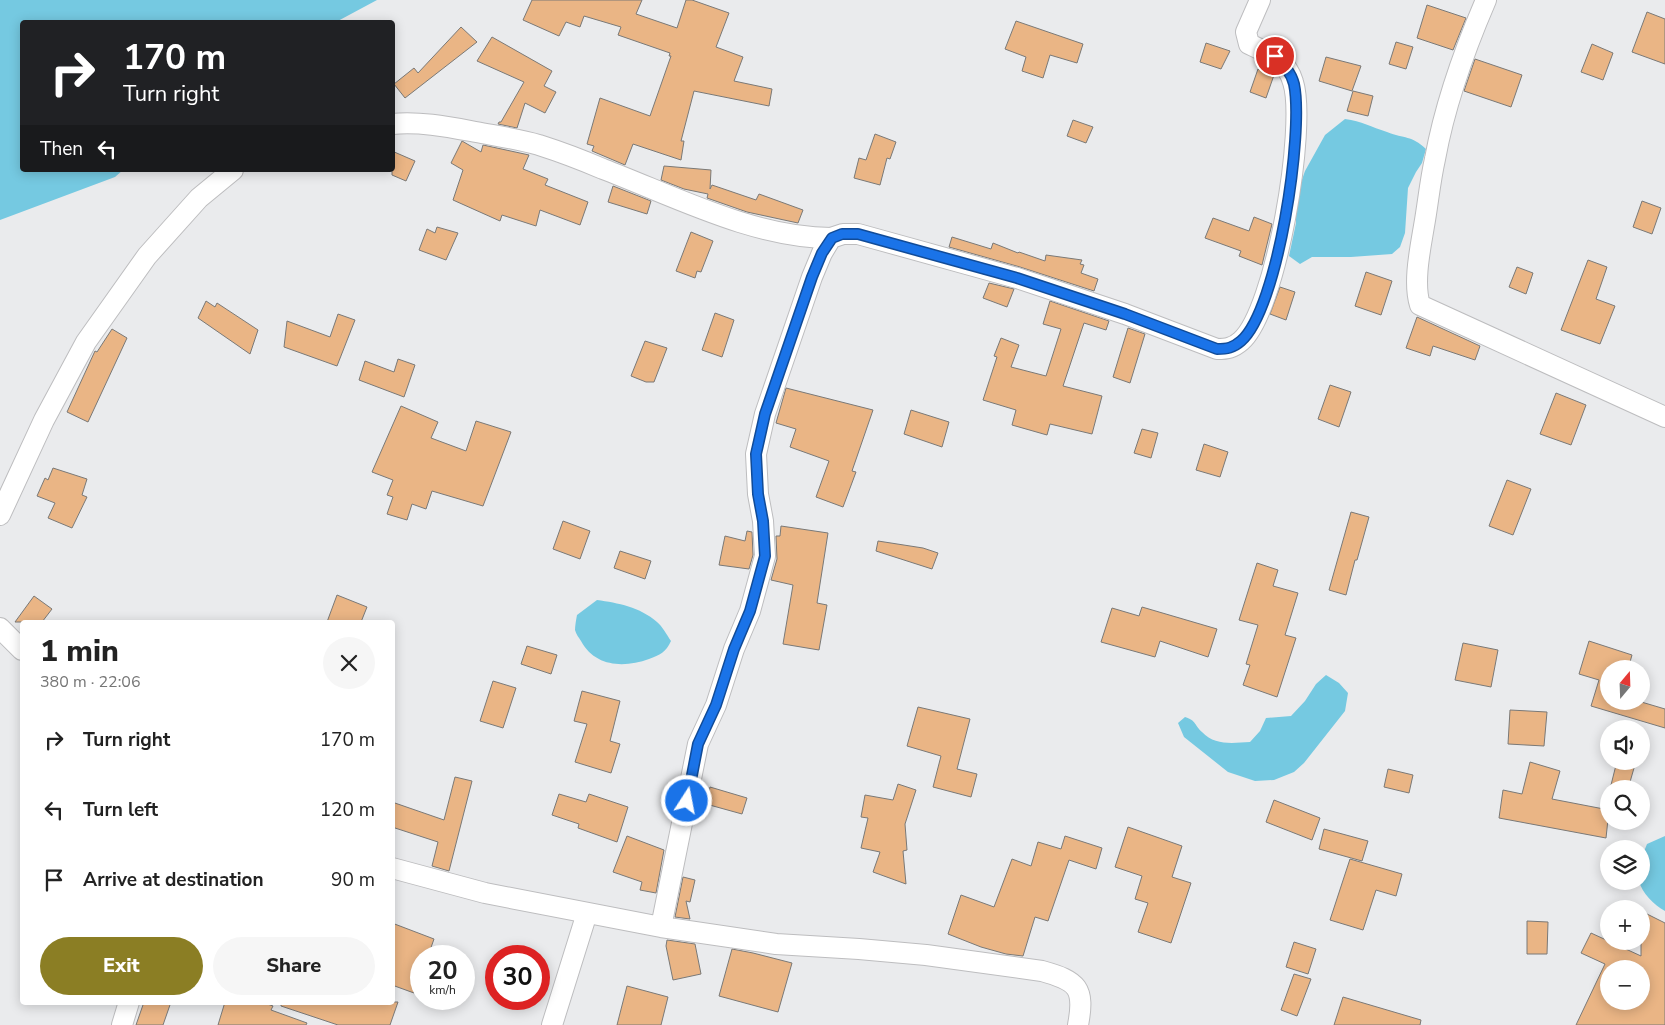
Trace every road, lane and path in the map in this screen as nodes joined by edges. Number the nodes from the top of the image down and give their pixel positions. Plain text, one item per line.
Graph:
1 (1260, 0) edge
2 (1486, 0) edge
3 (395, 124) edge
4 (231, 172) edge
5 (832, 238) junction
6 (1665, 417) edge
7 (0, 515) edge
8 (0, 628) edge
9 (20, 648) edge
10 (395, 869) edge
11 (587, 913) junction
12 (661, 928) junction
13 (127, 1005) edge
14 (122, 1025) edge
15 (552, 1025) edge
16 (1078, 1025) edge

1 - 5 street
2 - 6 street
3 - 5 street
4 - 7 street
5 - 12 street
8 - 9 street
10 - 11 street
11 - 12 street
11 - 15 street
12 - 16 street
13 - 14 street

